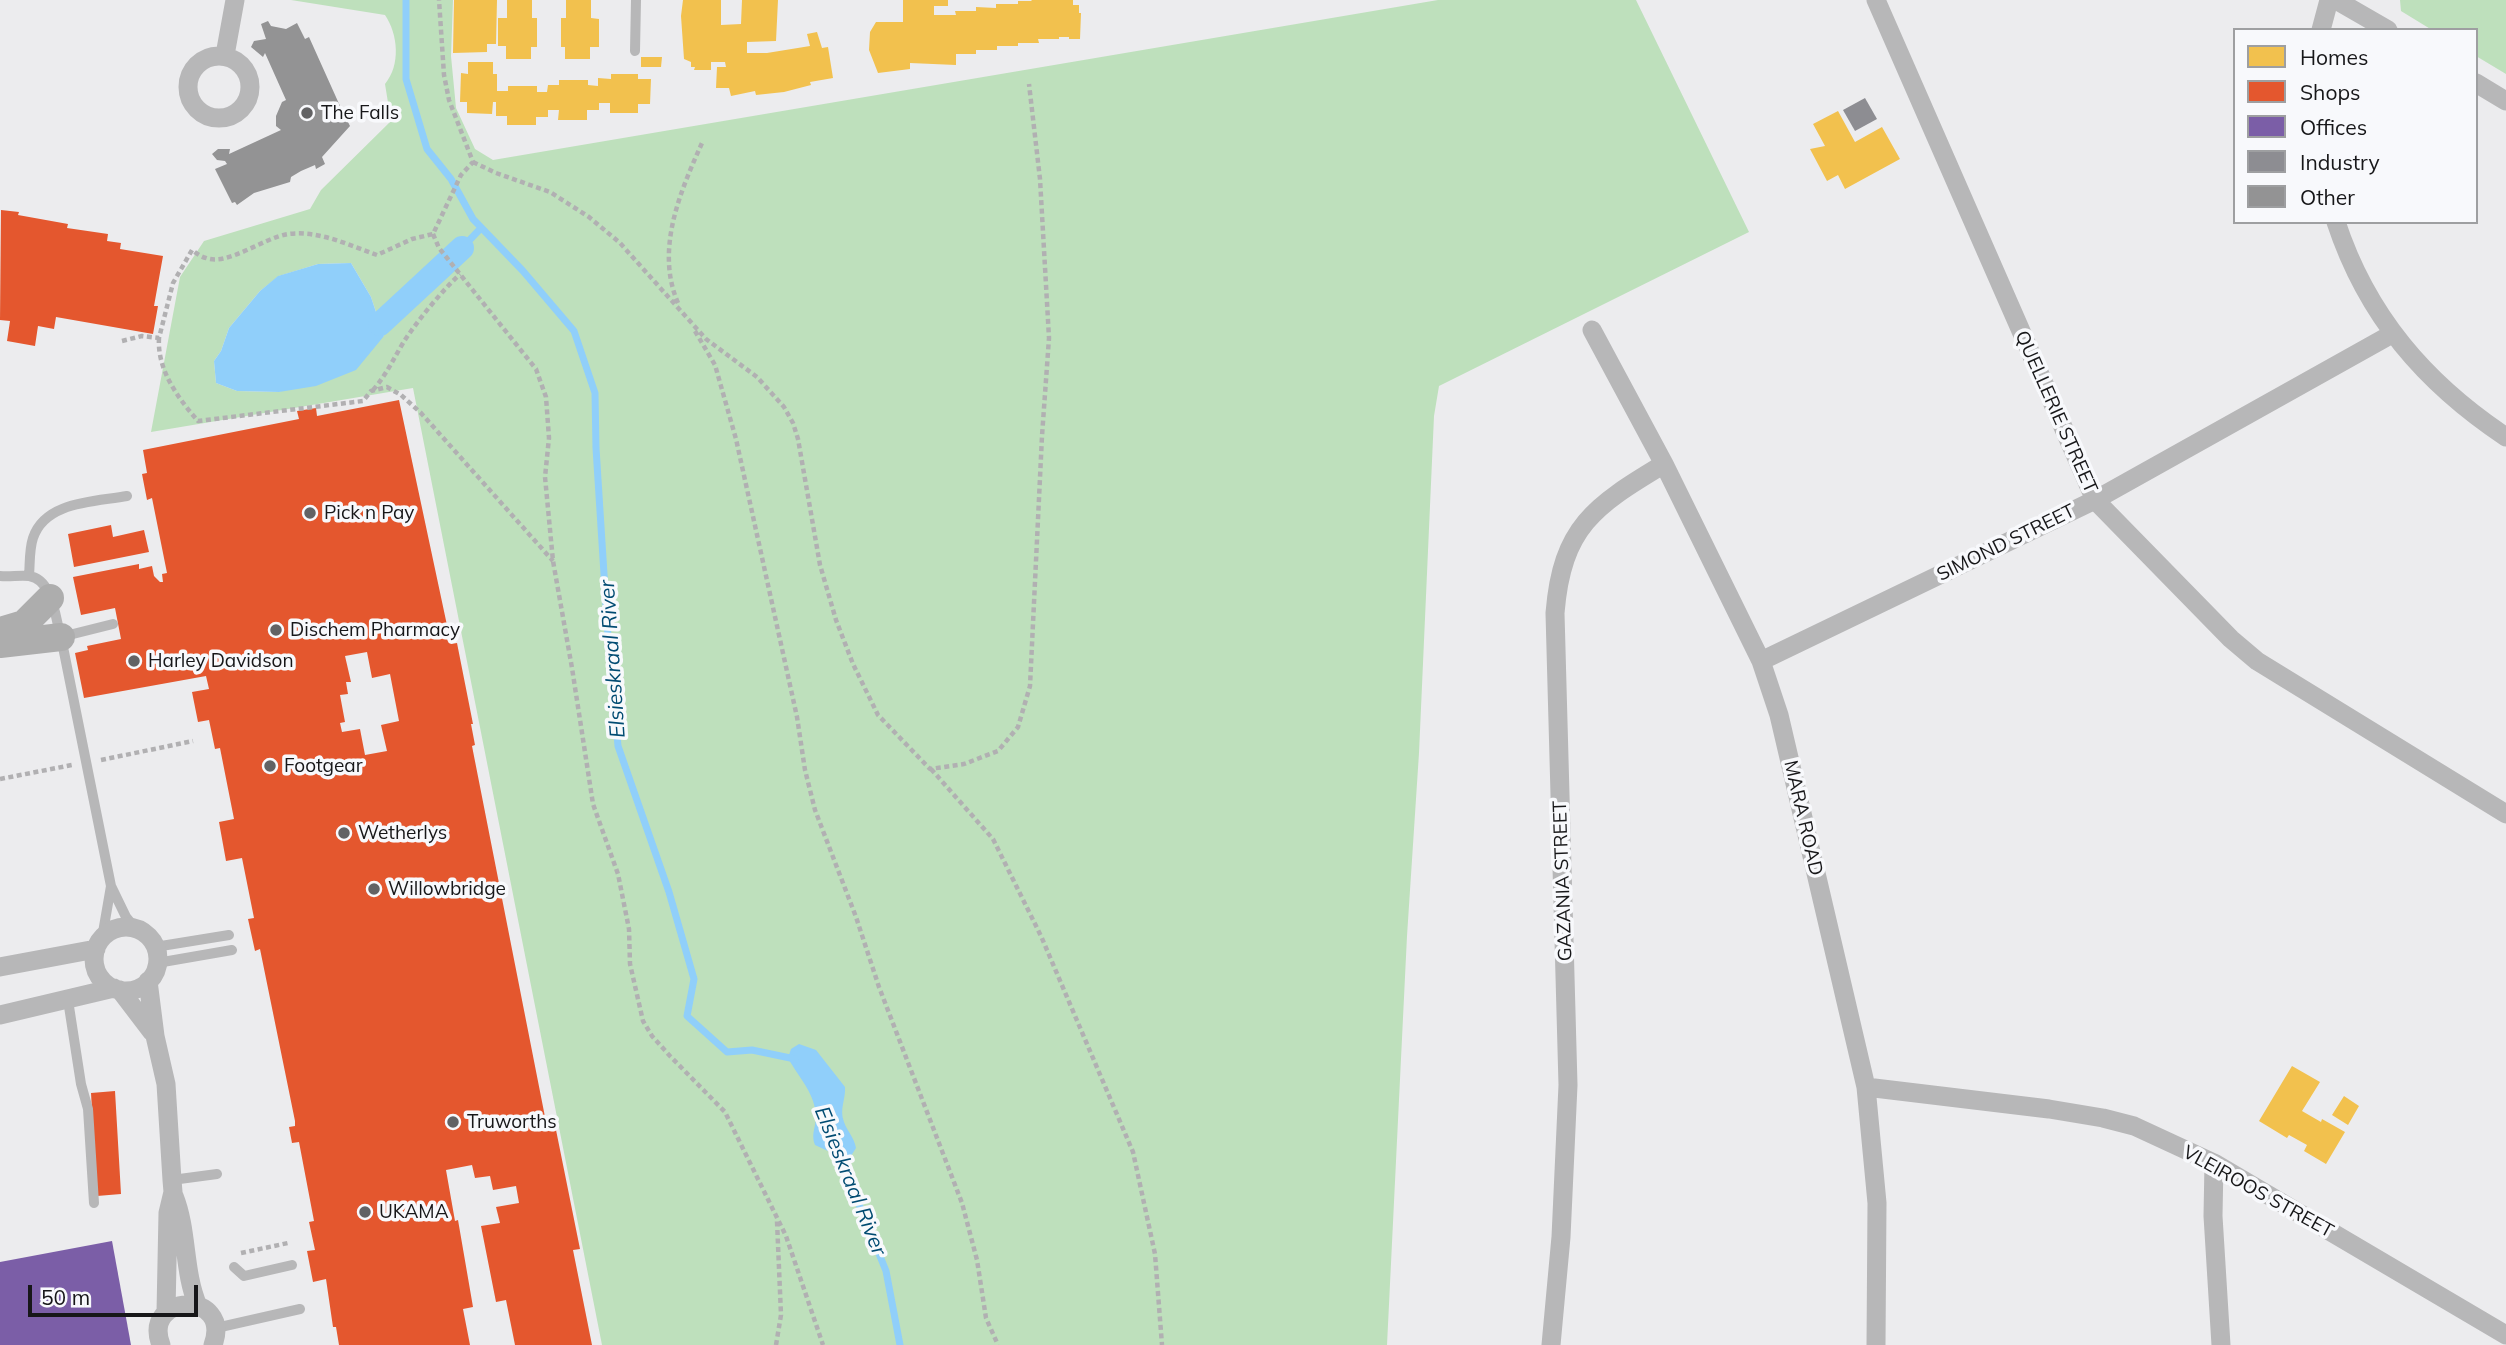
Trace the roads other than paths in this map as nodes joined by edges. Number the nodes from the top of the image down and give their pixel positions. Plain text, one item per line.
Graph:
1 (235, 0) edge
2 (636, 0) edge
3 (1877, 0) edge
4 (2329, 0) edge
5 (2336, 0) edge
6 (2322, 28) edge
7 (2385, 28) edge
8 (635, 51) dead end
9 (225, 55) dead end
10 (2478, 84) edge
11 (2506, 101) edge
12 (2337, 224) edge
13 (1592, 330) dead end
14 (2392, 334) junction
15 (2506, 438) edge
16 (1664, 464) junction
17 (127, 496) dead end
18 (2095, 500) junction
19 (0, 576) edge
20 (29, 576) junction
21 (50, 598) junction
22 (113, 624) dead end
23 (0, 631) edge
24 (61, 637) junction
25 (0, 644) edge
26 (1761, 661) junction
27 (2506, 814) edge
28 (111, 886) junction
29 (135, 928) junction
30 (229, 934) dead end
31 (99, 944) junction
32 (232, 950) dead end
33 (156, 955) junction
34 (0, 967) edge
35 (148, 981) junction
36 (117, 989) junction
37 (68, 1000) junction
38 (0, 1015) edge
39 (155, 1036) junction
40 (1866, 1087) junction
41 (2214, 1163) junction
42 (217, 1174) dead end
43 (172, 1186) junction
44 (94, 1203) dead end
45 (292, 1265) dead end
46 (234, 1267) dead end
47 (198, 1306) junction
48 (300, 1309) dead end
49 (166, 1312) junction
50 (2506, 1335) edge
51 (214, 1336) edge
52 (161, 1345) edge
53 (1551, 1345) edge
54 (1876, 1345) edge
55 (2221, 1345) edge

1 - 9 street
2 - 8 lane
3 - 18 street, QUELLERIE STREET
4 - 6 street
5 - 7 street
10 - 11 street
12 - 14 street
13 - 16 street, MARA ROAD
14 - 15 street
14 - 18 street, SIMOND STREET
16 - 26 street, MARA ROAD
16 - 53 street, GAZANIA STREET
17 - 20 lane
18 - 26 street, SIMOND STREET
18 - 27 street, QUELLERIE STREET
19 - 20 lane
20 - 21 lane
21 - 23 main road
21 - 24 lane
22 - 24 lane
24 - 25 main road
24 - 28 lane
26 - 40 street, MARA ROAD
28 - 29 lane
28 - 31 lane
29 - 31 street
29 - 33 street
30 - 33 lane
31 - 34 street
31 - 36 street
32 - 33 lane
33 - 35 street
35 - 36 street
35 - 39 street
36 - 37 street
36 - 39 street
37 - 38 street
37 - 44 lane
39 - 43 street
40 - 41 street, VLEIROOS STREET
40 - 54 street, MARA ROAD
41 - 50 street, VLEIROOS STREET
41 - 55 street
42 - 43 lane
43 - 47 street
43 - 49 street
45 - 46 lane
47 - 49 street
47 - 51 street
48 - 51 lane
49 - 52 street

